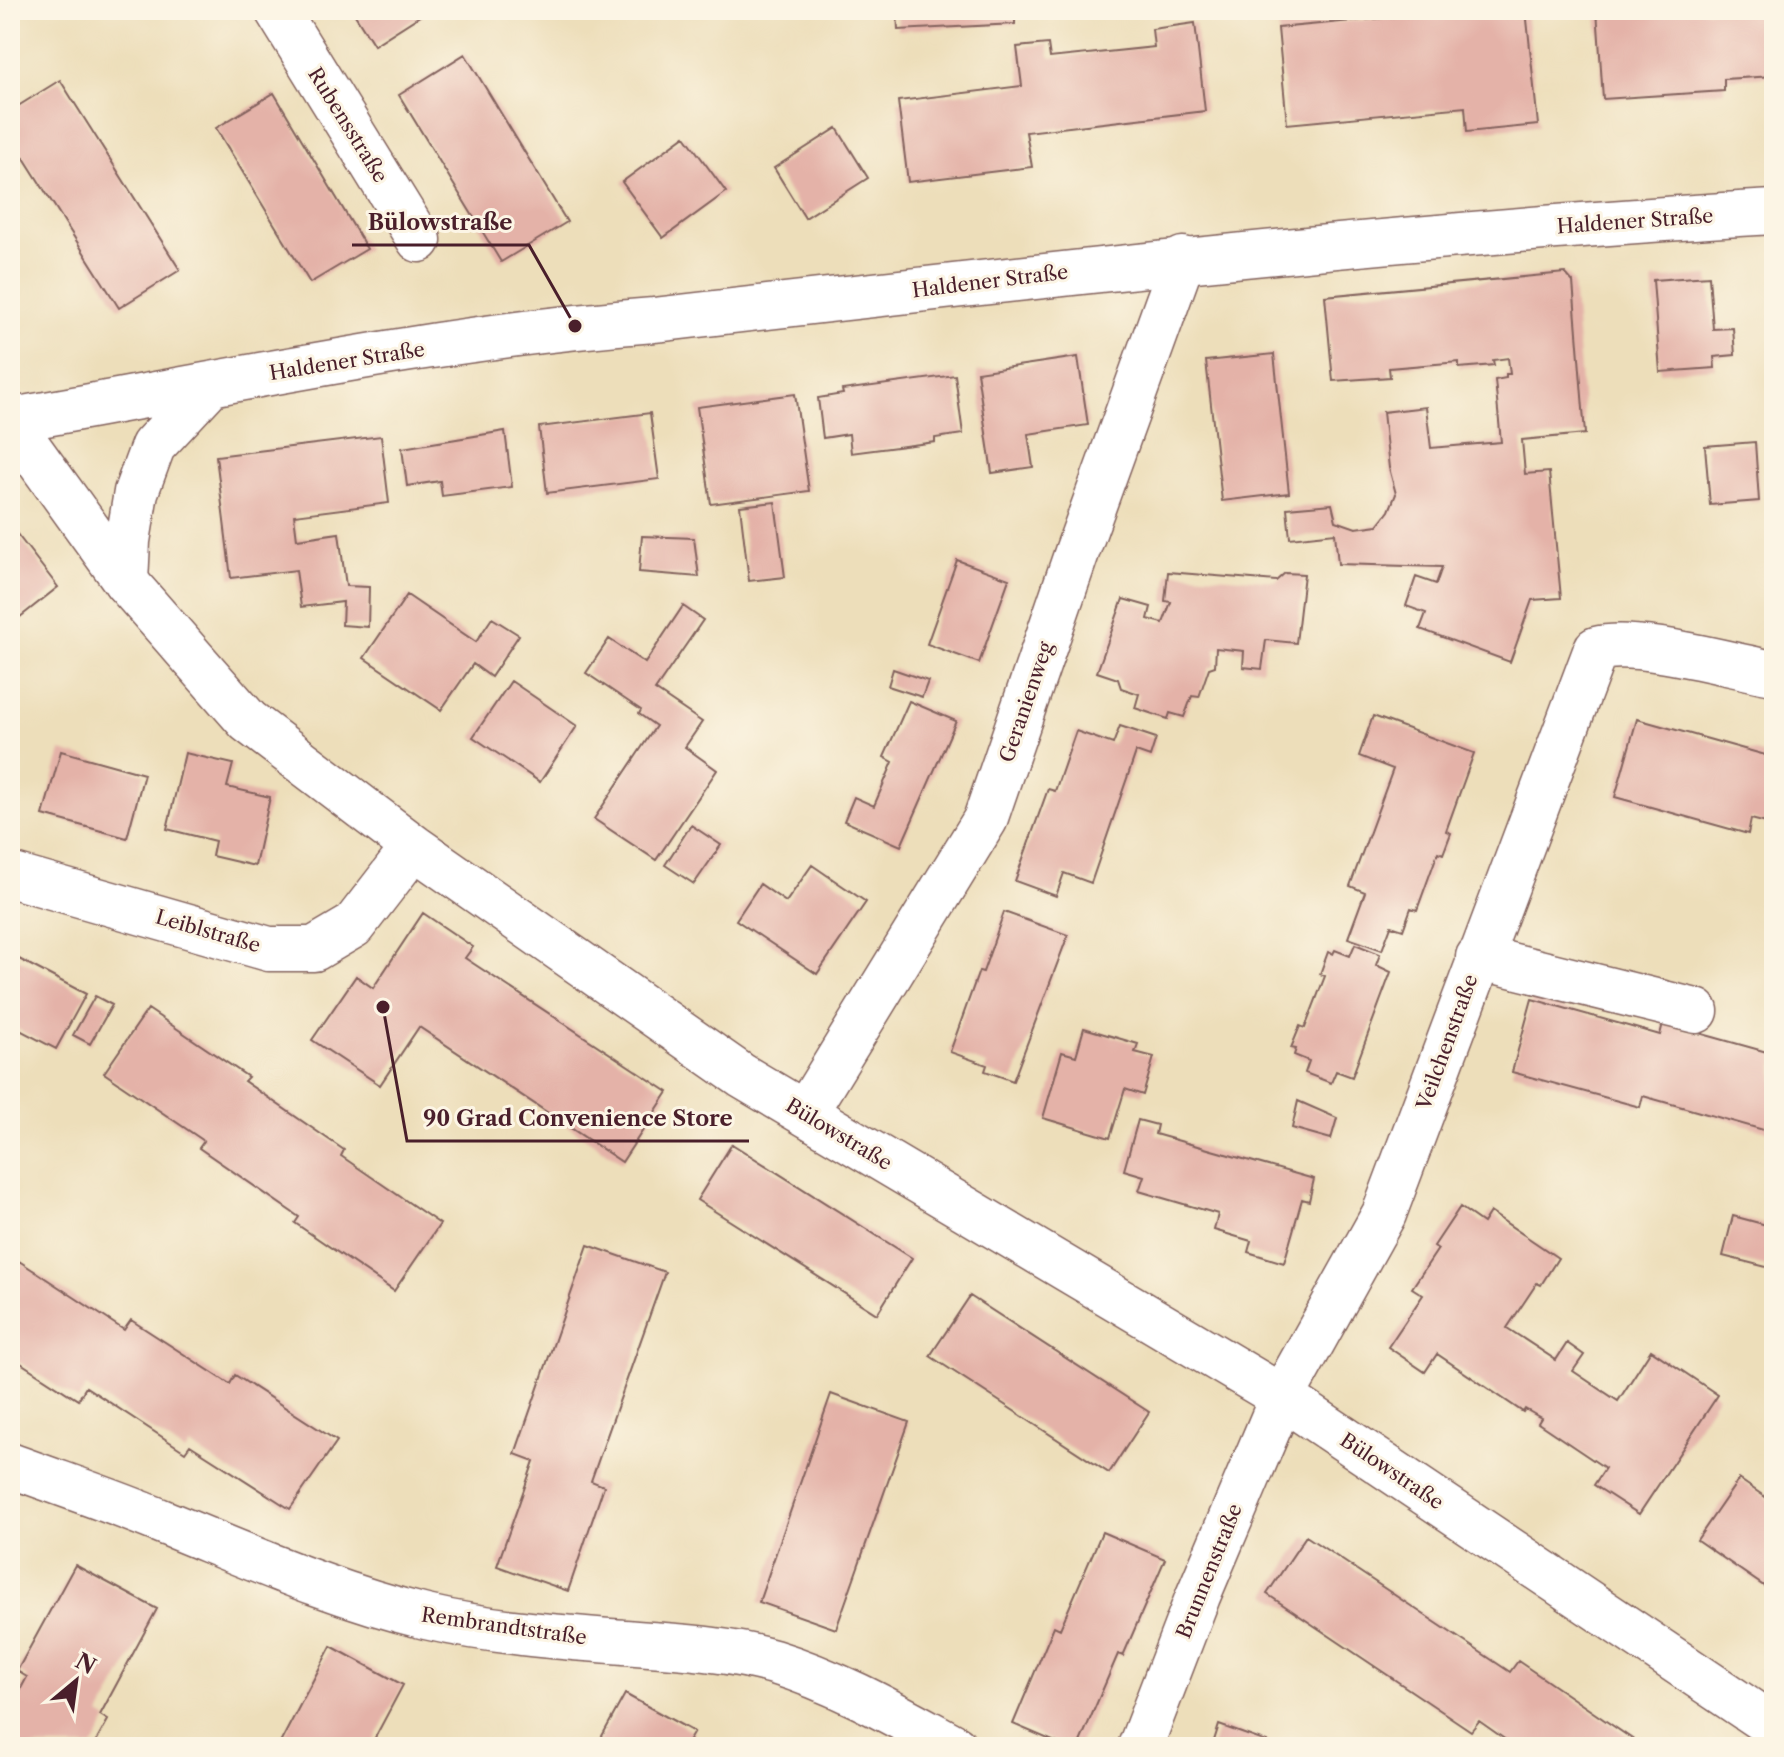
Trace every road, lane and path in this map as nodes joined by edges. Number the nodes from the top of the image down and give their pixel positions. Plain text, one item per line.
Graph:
1 (277, 10) edge
2 (1774, 212) edge
3 (419, 240) dead end
4 (1183, 259) junction
5 (210, 385) junction
6 (11, 420) edge
7 (126, 582) junction
8 (1774, 673) edge
9 (414, 847) junction
10 (10, 875) edge
11 (1478, 957) junction
12 (1696, 1011) dead end
13 (805, 1113) junction
14 (1282, 1397) junction
15 (10, 1465) edge
16 (1774, 1727) edge
17 (955, 1747) edge
18 (1140, 1747) edge

1 - 3 street, Rubensstraße
2 - 4 street, Haldener Straße
4 - 5 street, Haldener Straße
4 - 13 street, Geranienweg
5 - 6 street, Haldener Straße
5 - 7 street
6 - 7 street, Bülowstraße
7 - 9 street, Bülowstraße
8 - 11 street, Veilchenstraße
9 - 10 street, Leiblstraße
9 - 13 street, Bülowstraße
11 - 12 street
11 - 14 street, Veilchenstraße
13 - 14 street, Bülowstraße
14 - 16 street, Bülowstraße
14 - 18 street, Brunnenstraße
15 - 17 street, Rembrandtstraße

